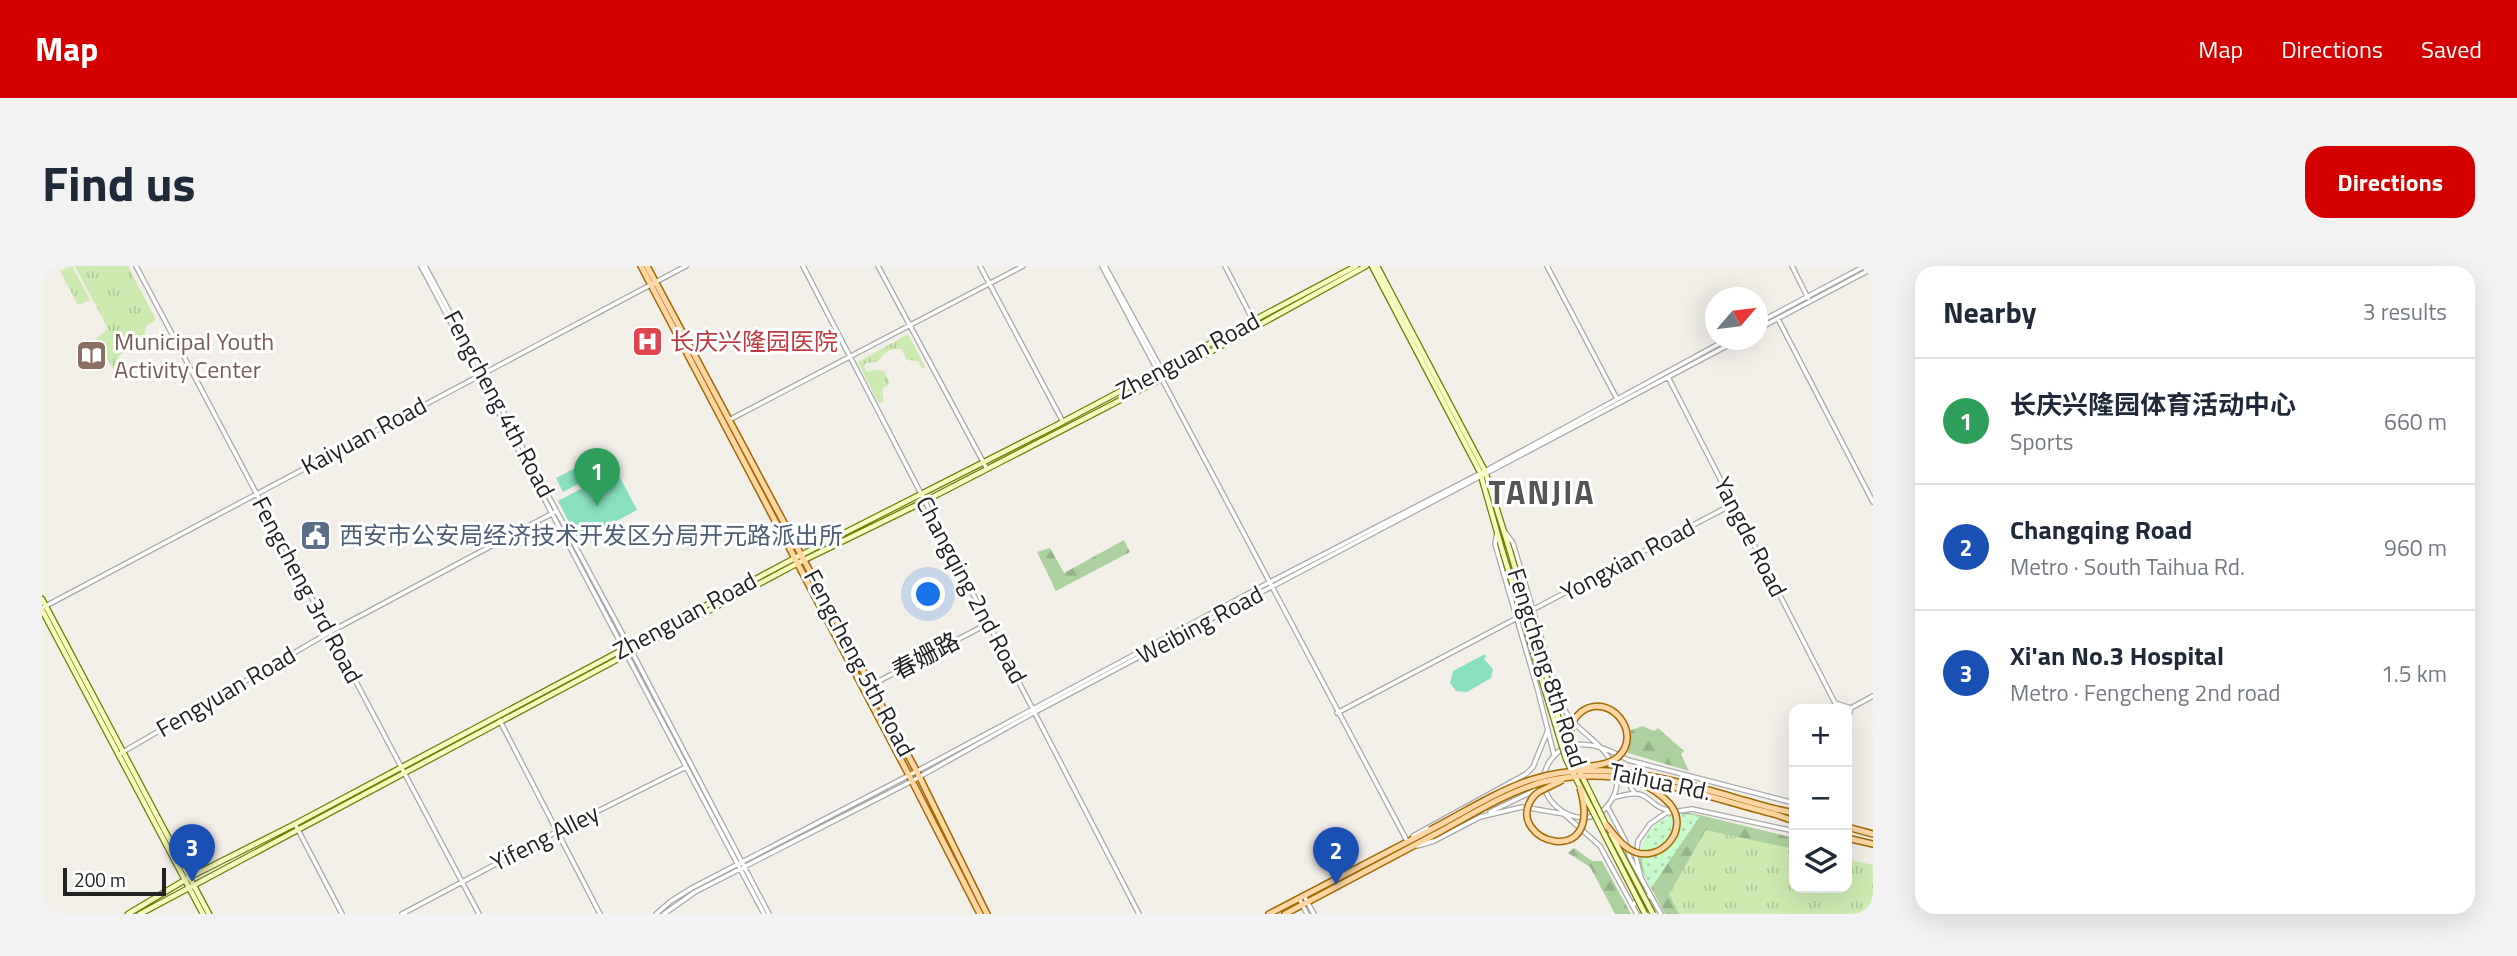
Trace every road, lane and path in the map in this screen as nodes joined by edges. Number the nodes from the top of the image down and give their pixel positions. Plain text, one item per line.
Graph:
1 (136, 266) edge
2 (423, 266) edge
3 (641, 266) edge
4 (647, 266) edge
5 (686, 266) edge
6 (803, 266) edge
7 (878, 266) edge
8 (980, 266) edge
9 (1023, 266) edge
10 (1103, 266) edge
11 (1225, 266) edge
12 (1356, 266) edge
13 (1366, 266) edge
14 (1374, 266) edge
15 (1547, 266) edge
16 (1791, 266) edge
17 (1865, 266) edge
18 (1873, 268) edge
19 (653, 284) junction
20 (990, 284) junction
21 (1807, 296) junction
22 (1810, 301) junction
23 (1768, 317) edge
24 (1777, 318) junction
25 (1768, 323) edge
26 (1255, 324) junction
27 (910, 326) junction
28 (1708, 350) edge
29 (1717, 350) edge
30 (851, 357) junction
31 (1160, 371) junction
32 (482, 374) junction
33 (1666, 374) junction
34 (1163, 377) junction
35 (1617, 400) junction
36 (726, 422) junction
37 (1065, 424) junction
38 (985, 466) junction
39 (1483, 473) junction
40 (256, 493) junction
41 (922, 495) junction
42 (925, 501) junction
43 (1873, 502) edge
44 (1733, 504) junction
45 (555, 512) junction
46 (1501, 531) junction
47 (1506, 552) junction
48 (799, 559) junction
49 (1269, 585) junction
50 (42, 599) edge
51 (43, 608) edge
52 (1532, 610) junction
53 (1516, 618) junction
54 (989, 623) junction
55 (330, 632) junction
56 (628, 650) junction
57 (867, 688) junction
58 (1556, 690) junction
59 (1538, 691) junction
60 (1873, 696) edge
61 (1835, 703) joint
62 (1838, 704) edge
63 (1852, 707) edge
64 (1034, 710) junction
65 (1337, 713) junction
66 (500, 721) junction
67 (1548, 730) junction
68 (1598, 747) junction
69 (120, 753) junction
70 (1554, 755) junction
71 (1643, 762) junction
72 (1576, 764) junction
73 (688, 766) junction
74 (402, 770) junction
75 (918, 774) junction
76 (1555, 774) junction
77 (911, 778) junction
78 (1566, 778) junction
79 (1633, 779) junction
80 (1544, 786) junction
81 (1580, 788) junction
82 (1635, 793) junction
83 (1613, 798) junction
84 (1789, 802) edge
85 (1606, 806) junction
86 (1681, 811) junction
87 (1775, 812) junction
88 (1789, 813) edge
89 (1564, 814) junction
90 (1480, 817) junction
91 (1789, 819) edge
92 (1606, 825) junction
93 (296, 826) junction
94 (1852, 828) edge
95 (1789, 830) edge
96 (558, 831) junction
97 (1431, 833) junction
98 (1873, 834) edge
99 (1852, 839) edge
100 (1873, 844) edge
101 (1407, 845) junction
102 (742, 866) junction
103 (1641, 878) junction
104 (189, 879) junction
105 (462, 882) junction
106 (193, 886) junction
107 (1653, 898) junction
108 (1303, 900) junction
109 (1633, 907) junction
110 (128, 914) edge
111 (140, 914) edge
112 (203, 914) edge
113 (209, 914) edge
114 (342, 914) edge
115 (402, 914) edge
116 (479, 914) edge
117 (600, 914) edge
118 (656, 914) edge
119 (664, 914) edge
120 (767, 914) edge
121 (980, 914) edge
122 (987, 914) edge
123 (1139, 914) edge
124 (1269, 914) edge
125 (1285, 914) edge
126 (1307, 914) edge
127 (1314, 914) edge
128 (1637, 914) edge
129 (1645, 914) edge
130 (1653, 914) edge
131 (1661, 914) edge

1 - 40 street, Fengcheng 3rd Road
2 - 32 street, Fengcheng 4th Road
3 - 19 main road, Fengcheng 5th Road
4 - 19 main road, Fengcheng 5th Road
5 - 19 street, Kaiyuan Road
6 - 30 street, Changqing 2nd Road
7 - 27 street
8 - 20 street
9 - 20 street
10 - 31 street
11 - 26 street
12 - 26 main road, Zhenguan Road
13 - 26 main road, Zhenguan Road
14 - 39 main road, Fengcheng 8th Road
15 - 35 street
16 - 21 street
17 - 21 street
18 - 22 street
19 - 32 street, Kaiyuan Road
19 - 36 main road, Fengcheng 5th Road
20 - 27 street
20 - 37 street
21 - 22 street
21 - 23 street
22 - 24 street
24 - 25 street
24 - 43 street
26 - 31 main road, Zhenguan Road
26 - 34 main road, Zhenguan Road
27 - 30 street
27 - 38 street
28 - 33 street, Weibing Road
29 - 33 street, Weibing Road
30 - 36 street
30 - 41 street, Changqing 2nd Road
31 - 34 street
31 - 37 main road, Zhenguan Road
32 - 40 street, Kaiyuan Road
32 - 45 street, Fengcheng 4th Road
33 - 35 street, Weibing Road
33 - 44 street, Yangde Road
34 - 37 main road, Zhenguan Road
34 - 49 street
35 - 39 street, Weibing Road
36 - 48 main road, Fengcheng 5th Road
37 - 38 main road, Zhenguan Road
38 - 41 main road, Zhenguan Road
38 - 42 main road, Zhenguan Road
39 - 46 main road, Fengcheng 8th Road
39 - 49 street, Weibing Road
40 - 51 street, Kaiyuan Road
40 - 55 street, Fengcheng 3rd Road
41 - 42 street, Changqing 2nd Road
41 - 48 main road, Zhenguan Road
42 - 48 main road, Zhenguan Road
42 - 54 street, Changqing 2nd Road
44 - 52 street, Yongxian Road
44 - 61 street, Yangde Road
45 - 55 street, Fengyuan Road
45 - 56 street, Fengcheng 4th Road
46 - 47 main road, Fengcheng 8th Road
46 - 52 street, Fengcheng 8th Road
46 - 53 street, Fengcheng 8th Road
47 - 72 main road, Fengcheng 8th Road, bridge
47 - 81 main road, Fengcheng 8th Road, bridge
48 - 56 main road, Zhenguan Road
48 - 57 main road, Fengcheng 5th Road
49 - 64 street, Weibing Road
49 - 65 street
50 - 51 main road
51 - 69 main road
52 - 53 street, Yongxian Road
52 - 58 street, Fengcheng 8th Road
53 - 59 street, Fengcheng 8th Road
53 - 65 street, Yongxian Road
54 - 57 street, 春姗路
54 - 64 street, Changqing 2nd Road
55 - 69 street, Fengyuan Road
55 - 74 street, Fengcheng 3rd Road
56 - 66 main road, Zhenguan Road
56 - 73 street
56 - 74 main road, Zhenguan Road
57 - 75 main road, Fengcheng 5th Road
57 - 77 main road, Fengcheng 5th Road
58 - 59 street
58 - 68 street, Fengcheng 8th Road
59 - 67 street, Fengcheng 8th Road
60 - 63 street
61 - 62 street
64 - 75 street, Weibing Road
64 - 123 street, Changqing 2nd Road
65 - 101 street
66 - 74 main road, Zhenguan Road
66 - 96 street
67 - 70 street, Fengcheng 8th Road
67 - 101 street
68 - 70 street
68 - 71 street
68 - 83 street
69 - 104 main road
70 - 80 street
71 - 82 street
71 - 84 street
72 - 76 main road, bridge
72 - 92 main road, Fengcheng 8th Road, bridge
73 - 96 street, Yifeng Alley
73 - 102 street
74 - 93 main road, Zhenguan Road
74 - 105 street, Fengcheng 3rd Road
75 - 77 street, Weibing Road
75 - 122 main road, Fengcheng 5th Road
76 - 87 main road, Taihua Rd., bridge
76 - 97 main road, Taihua Rd., bridge
77 - 102 street, Weibing Road
77 - 121 main road, Fengcheng 5th Road
78 - 79 main road, Taihua Rd., bridge
78 - 81 main road, bridge
78 - 97 main road, Taihua Rd., bridge
79 - 87 main road, Taihua Rd., bridge
79 - 92 main road, bridge
80 - 89 street
80 - 90 street
81 - 129 main road, Fengcheng 8th Road, bridge
82 - 83 street
82 - 86 street
83 - 85 street
85 - 89 street
85 - 103 street
86 - 95 street
86 - 103 street
87 - 88 main road
87 - 91 main road
89 - 90 street
89 - 109 street
90 - 101 street
92 - 130 main road, Fengcheng 8th Road, bridge
93 - 104 main road, Zhenguan Road
93 - 106 main road, Zhenguan Road
93 - 114 street
94 - 98 main road
96 - 105 street, Yifeng Alley
96 - 117 street
97 - 101 main road
99 - 100 main road
101 - 108 main road
102 - 118 street, Weibing Road
102 - 119 street, Weibing Road
102 - 120 street
103 - 107 street
104 - 106 main road
104 - 110 main road, Zhenguan Road
105 - 115 street, Yifeng Alley
105 - 116 street, Fengcheng 3rd Road
106 - 111 main road, Zhenguan Road
106 - 112 main road
106 - 113 main road
107 - 109 street
107 - 131 street
108 - 124 main road
108 - 125 main road
108 - 126 street
108 - 127 street
109 - 128 street

